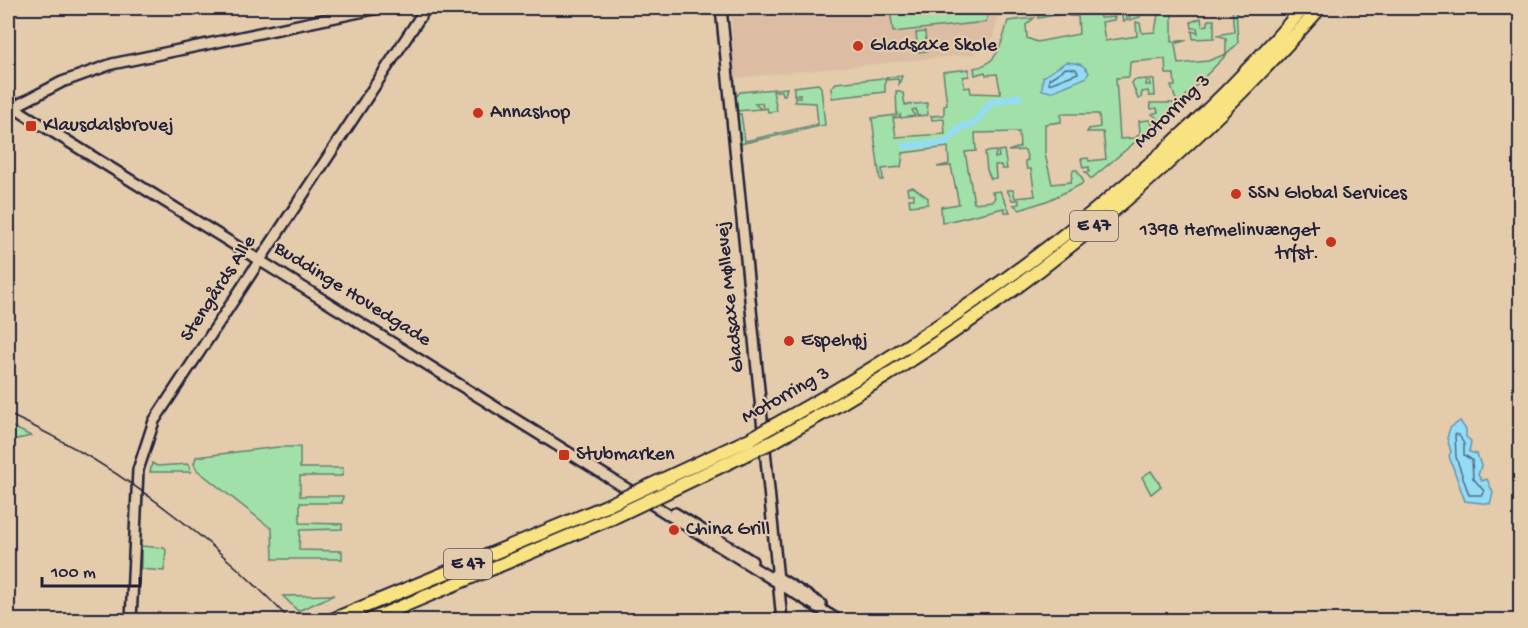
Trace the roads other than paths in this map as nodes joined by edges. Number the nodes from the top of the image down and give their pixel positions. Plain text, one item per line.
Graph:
1 (379, 8) edge
2 (426, 8) edge
3 (721, 8) edge
4 (1303, 8) edge
5 (1320, 8) edge
6 (1508, 8) edge
7 (1521, 9) edge
8 (9, 107) edge
9 (261, 259) junction
10 (777, 580) junction
11 (132, 621) edge
12 (332, 621) edge
13 (370, 621) edge
14 (782, 621) edge
15 (838, 621) edge
16 (844, 621) edge

1 - 8 street
2 - 9 street, Stengårds Alle
3 - 10 street, Gladsaxe Møllevej
4 - 12 highway, Motorring 3 / E 47, bridge
5 - 13 highway, Motorring 3 / E 47, bridge
6 - 7 street
8 - 9 street, Buddinge Hovedgade
9 - 10 street, Buddinge Hovedgade
9 - 11 street, Stengårds Alle
10 - 14 street, Gladsaxe Møllevej
10 - 15 street, Buddinge Hovedgade
10 - 16 street, Buddinge Hovedgade

